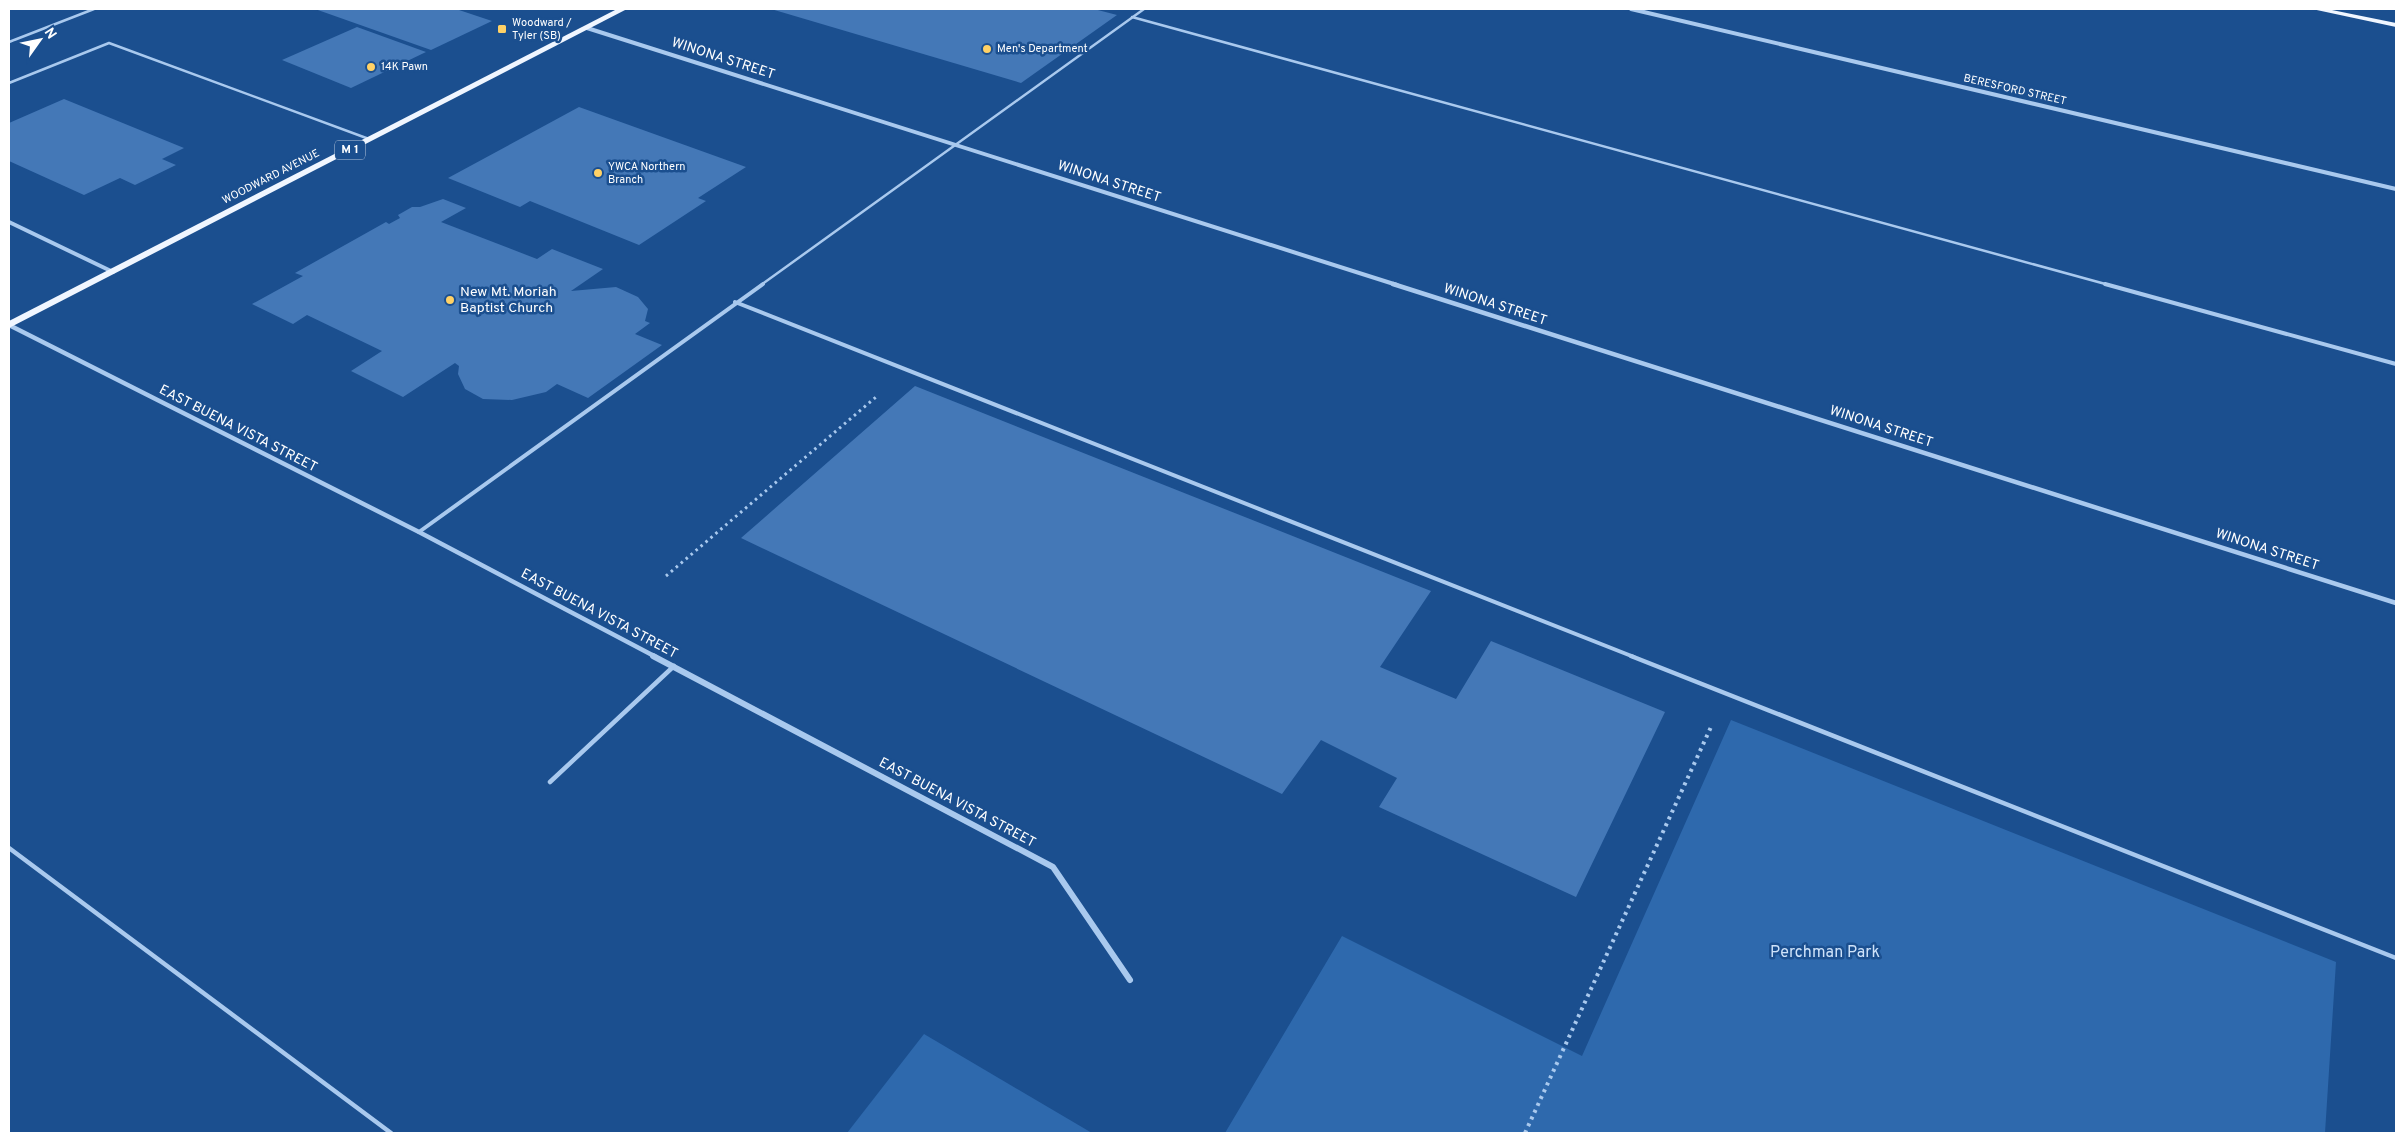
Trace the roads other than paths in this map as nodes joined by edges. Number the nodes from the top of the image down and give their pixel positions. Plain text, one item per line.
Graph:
1 (94, 9) edge
2 (623, 9) edge
3 (1144, 9) edge
4 (1631, 9) edge
5 (2316, 9) edge
6 (1132, 17) junction
7 (2396, 25) edge
8 (587, 28) junction
9 (9, 42) edge
10 (9, 83) edge
11 (370, 140) junction
12 (954, 144) junction
13 (2396, 189) edge
14 (9, 222) edge
15 (114, 272) junction
16 (735, 302) junction
17 (9, 325) edge
18 (2396, 364) edge
19 (419, 532) junction
20 (2396, 603) edge
21 (674, 666) junction
22 (550, 782) dead end
23 (9, 848) edge
24 (2396, 958) edge
25 (1130, 980) dead end
26 (391, 1133) edge

1 - 9 lane
2 - 8 main road, WOODWARD AVENUE / M 1
3 - 6 lane
4 - 13 street, BERESFORD STREET
5 - 7 main road
6 - 12 lane
6 - 18 lane
8 - 11 main road, WOODWARD AVENUE / M 1
8 - 12 street, WINONA STREET
10 - 11 lane
11 - 15 main road, WOODWARD AVENUE / M 1
12 - 16 lane
12 - 20 street, WINONA STREET
14 - 15 street
15 - 17 main road, WOODWARD AVENUE / M 1
16 - 19 lane
16 - 24 lane
17 - 19 street, EAST BUENA VISTA STREET
19 - 21 street, EAST BUENA VISTA STREET
21 - 22 lane
21 - 25 street, EAST BUENA VISTA STREET
23 - 26 lane

